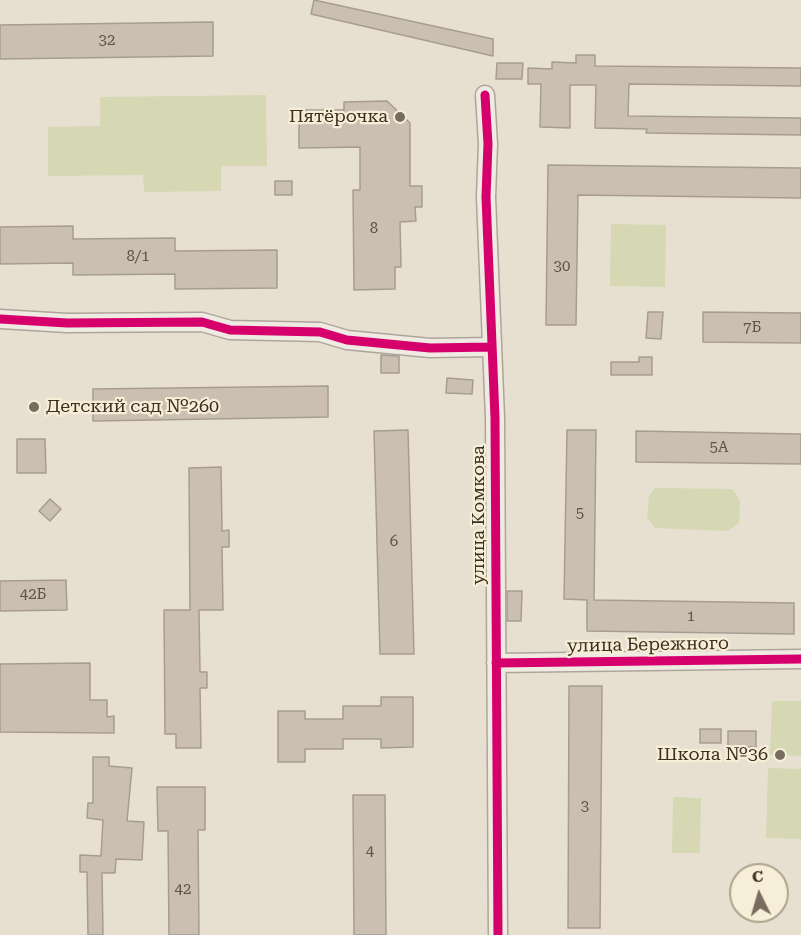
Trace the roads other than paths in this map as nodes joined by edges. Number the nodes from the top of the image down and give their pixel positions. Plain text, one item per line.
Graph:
1 (485, 95) dead end
2 (0, 319) edge
3 (492, 346) junction
4 (801, 659) edge
5 (496, 663) junction
6 (498, 935) edge

1 - 3 street, улица Комкова
2 - 3 street
3 - 5 street, улица Комкова
4 - 5 street, улица Бережного
5 - 6 street, улица Комкова

